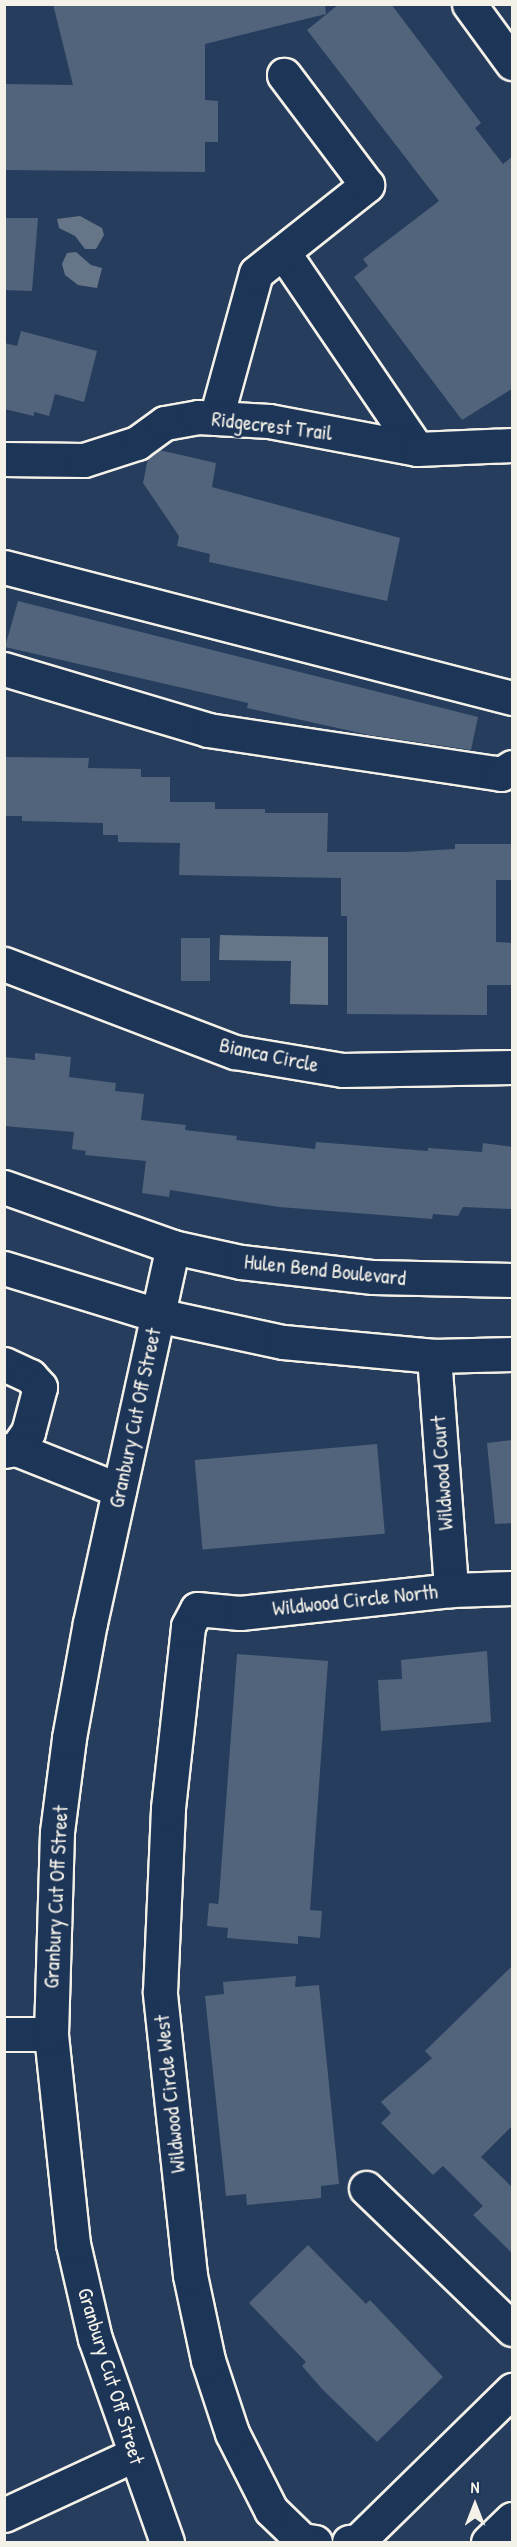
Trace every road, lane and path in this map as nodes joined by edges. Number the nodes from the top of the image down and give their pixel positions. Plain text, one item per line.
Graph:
1 (469, 4) edge
2 (513, 63) edge
3 (284, 75) dead end
4 (283, 252) junction
5 (216, 418) junction
6 (513, 445) edge
7 (417, 449) junction
8 (4, 459) edge
9 (4, 567) edge
10 (4, 669) edge
11 (513, 698) edge
12 (513, 767) edge
13 (4, 964) edge
14 (513, 1067) edge
15 (4, 1186) edge
16 (173, 1246) junction
17 (4, 1268) edge
18 (513, 1280) edge
19 (158, 1315) junction
20 (513, 1354) edge
21 (434, 1356) junction
22 (4, 1364) edge
23 (10, 1450) edge
24 (119, 1490) junction
25 (513, 1588) edge
26 (451, 1590) junction
27 (197, 1609) joint
28 (4, 2034) edge
29 (51, 2034) junction
30 (366, 2188) dead end
31 (513, 2329) edge
32 (513, 2390) edge
33 (133, 2455) junction
34 (4, 2515) edge
35 (513, 2519) edge
36 (167, 2542) edge
37 (315, 2542) edge
38 (349, 2542) edge
39 (488, 2542) edge

1 - 2 street
3 - 4 street
4 - 5 street
4 - 7 street
5 - 7 street, Ridgecrest Trail
5 - 8 street, Ridgecrest Trail
6 - 7 street, Ridgecrest Trail
9 - 11 street
10 - 12 street
13 - 14 street, Bianca Circle
15 - 16 street, Hulen Bend Boulevard
16 - 18 street, Hulen Bend Boulevard
16 - 19 street, Granbury Cut Off Street
17 - 19 street
19 - 21 street
19 - 24 street, Granbury Cut Off Street
20 - 21 street
21 - 26 street, Wildwood Court
22 - 23 street
23 - 24 street
24 - 29 street, Granbury Cut Off Street
25 - 26 street, Wildwood Circle North
26 - 27 street, Wildwood Circle North
27 - 37 street, Wildwood Circle West
28 - 29 street
29 - 33 street, Granbury Cut Off Street
30 - 31 street
32 - 38 street
33 - 34 street
33 - 36 street, Granbury Cut Off Street
35 - 39 street

